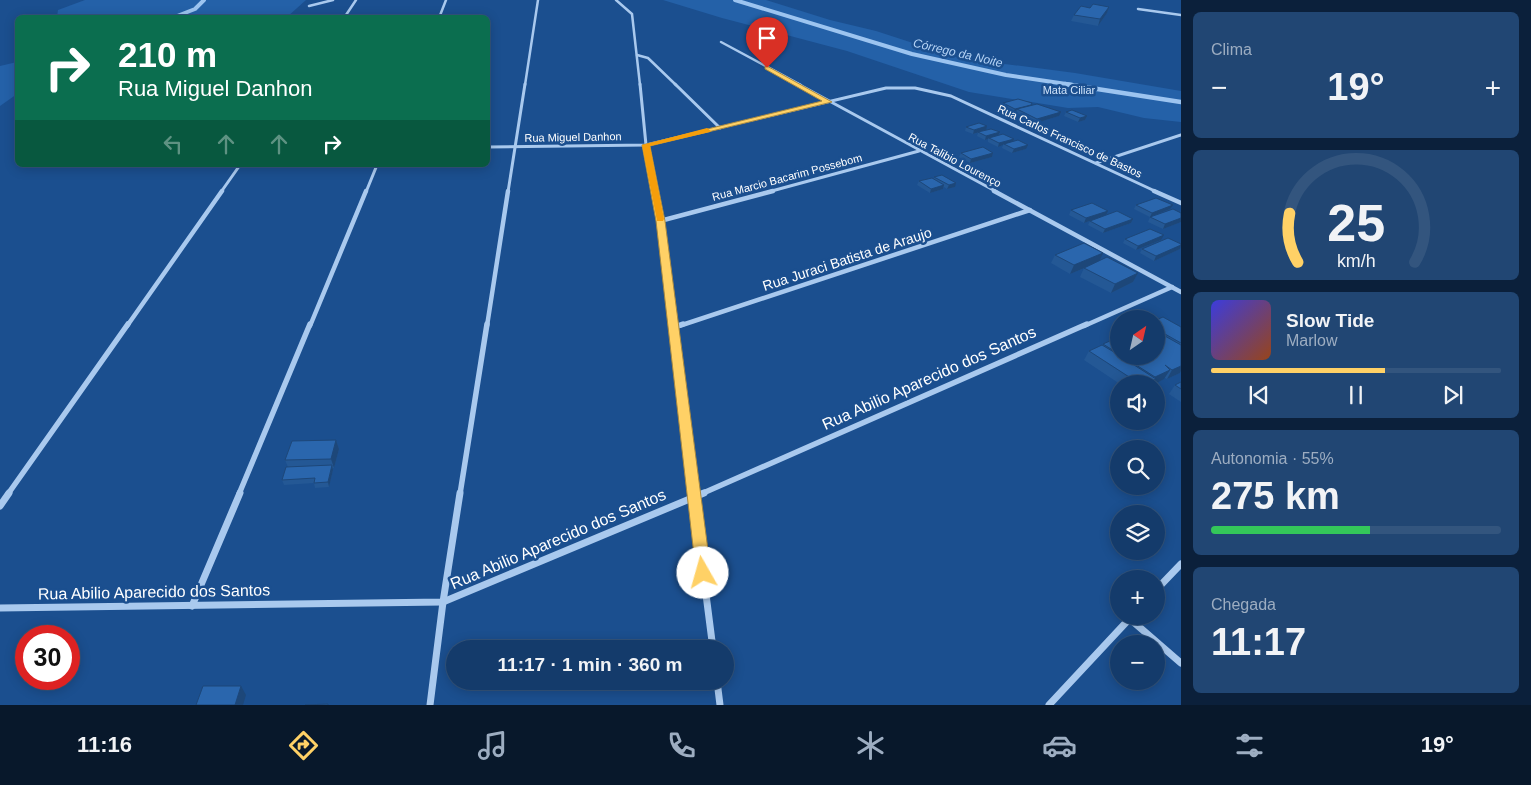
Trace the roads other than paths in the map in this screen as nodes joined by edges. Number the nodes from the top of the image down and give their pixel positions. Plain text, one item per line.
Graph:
1 (334, 0) edge
2 (356, 0) edge
3 (446, 0) edge
4 (538, 0) edge
5 (616, 0) edge
6 (310, 6) dead end
7 (1138, 10) dead end
8 (346, 15) edge
9 (440, 15) edge
10 (1181, 15) edge
11 (721, 42) dead end
12 (637, 55) junction
13 (951, 96) joint
14 (828, 102) junction
15 (720, 128) junction
16 (1181, 135) edge
17 (646, 145) junction
18 (514, 146) junction
19 (490, 147) edge
20 (919, 151) junction
21 (1096, 163) junction
22 (239, 167) edge
23 (376, 167) edge
24 (1181, 203) edge
25 (1030, 210) junction
26 (660, 221) junction
27 (1172, 287) junction
28 (1181, 292) edge
29 (672, 328) junction
30 (694, 497) junction
31 (0, 506) edge
32 (1181, 564) edge
33 (1165, 581) edge
34 (443, 602) junction
35 (192, 606) junction
36 (0, 608) edge
37 (1124, 625) edge
38 (1140, 625) edge
39 (712, 640) edge
40 (1181, 663) edge
41 (718, 690) edge
42 (430, 705) edge
43 (720, 705) edge
44 (1049, 705) edge

1 - 6 street
2 - 8 street
3 - 9 street
4 - 18 street
5 - 12 street
7 - 10 street
11 - 14 street, Rua Talibio Lourenço
12 - 15 street
12 - 17 street
13 - 14 street, Rua Miguel Danhon
13 - 21 street, Rua Carlos Francisco de Bastos
14 - 15 street, Rua Miguel Danhon
14 - 20 street, Rua Talibio Lourenço
15 - 17 street, Rua Miguel Danhon
16 - 21 street
17 - 18 street, Rua Miguel Danhon
17 - 26 street
18 - 19 street, Rua Miguel Danhon
18 - 34 street
20 - 25 street, Rua Talibio Lourenço
20 - 26 street, Rua Marcio Bacarim Possebom
21 - 24 street, Rua Carlos Francisco de Bastos
22 - 31 street
23 - 35 street
25 - 27 street, Rua Talibio Lourenço
25 - 29 street, Rua Juraci Batista de Araujo
26 - 29 street
27 - 28 street, Rua Talibio Lourenço
27 - 30 street, Rua Abilio Aparecido dos Santos
29 - 30 street
30 - 34 street, Rua Abilio Aparecido dos Santos
30 - 39 street
32 - 33 street
34 - 35 street, Rua Abilio Aparecido dos Santos
34 - 42 street
35 - 36 street, Rua Abilio Aparecido dos Santos
37 - 44 street
38 - 40 street
41 - 43 street

